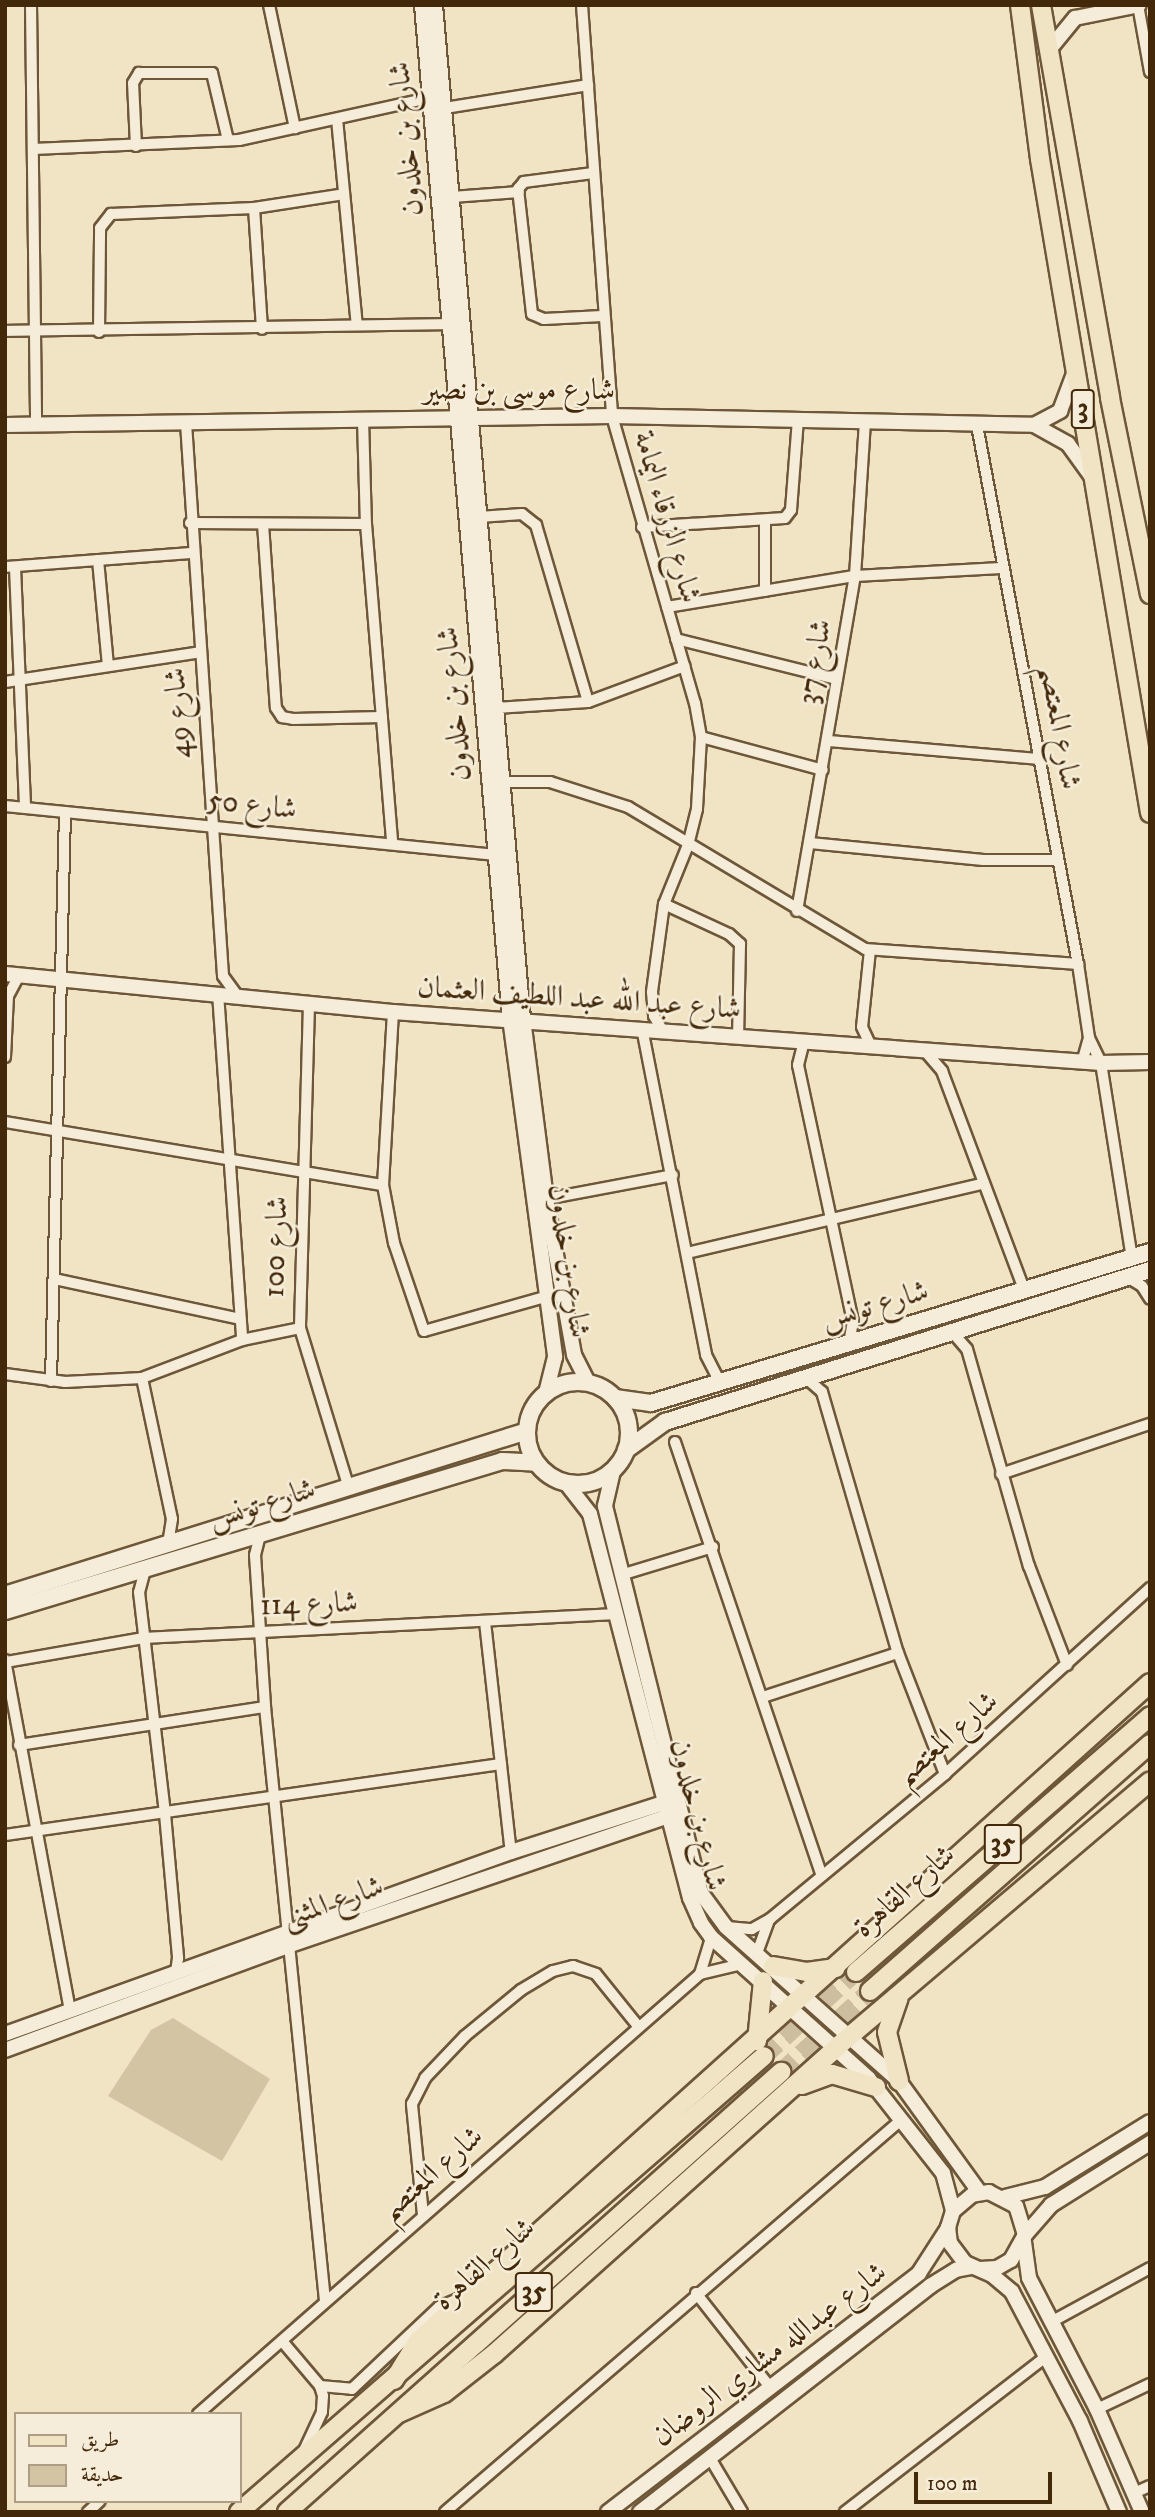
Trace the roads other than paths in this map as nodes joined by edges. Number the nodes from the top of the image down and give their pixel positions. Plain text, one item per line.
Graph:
1 (31, 5) edge
2 (269, 5) edge
3 (422, 5) edge
4 (435, 5) edge
5 (582, 5) edge
6 (1020, 5) edge
7 (1041, 5) edge
8 (1138, 5) edge
9 (1088, 9) edge
10 (1048, 51) junction
11 (1150, 72) edge
12 (588, 85) junction
13 (429, 98) junction
14 (445, 108) junction
15 (337, 119) junction
16 (295, 128) junction
17 (228, 140) junction
18 (136, 146) junction
19 (33, 149) junction
20 (593, 173) junction
21 (519, 192) junction
22 (344, 194) junction
23 (452, 197) junction
24 (254, 208) junction
25 (601, 316) junction
26 (449, 324) junction
27 (357, 325) junction
28 (262, 329) junction
29 (5, 331) edge
30 (34, 332) junction
31 (99, 332) junction
32 (1076, 366) junction
33 (611, 416) junction
34 (464, 418) junction
35 (363, 419) junction
36 (864, 419) junction
37 (798, 420) junction
38 (186, 423) junction
39 (36, 424) junction
40 (5, 425) edge
41 (977, 425) junction
42 (1034, 425) junction
43 (1092, 478) junction
44 (480, 517) junction
45 (765, 520) junction
46 (190, 523) junction
47 (263, 524) junction
48 (366, 524) junction
49 (642, 527) junction
50 (192, 553) junction
51 (98, 560) junction
52 (10, 567) edge
53 (1001, 568) junction
54 (855, 576) junction
55 (765, 591) junction
56 (1150, 594) edge
57 (667, 607) junction
58 (676, 639) junction
59 (200, 652) junction
60 (108, 666) junction
61 (685, 666) junction
62 (837, 679) junction
63 (21, 680) junction
64 (5, 682) edge
65 (588, 702) junction
66 (496, 708) junction
67 (382, 717) junction
68 (701, 737) junction
69 (829, 741) junction
70 (1040, 759) junction
71 (823, 770) junction
72 (502, 782) junction
73 (5, 806) edge
74 (25, 808) junction
75 (65, 812) junction
76 (1150, 813) edge
77 (212, 827) junction
78 (392, 843) junction
79 (810, 844) junction
80 (688, 845) junction
81 (494, 855) junction
82 (1058, 860) junction
83 (664, 904) junction
84 (797, 911) junction
85 (870, 950) junction
86 (1078, 964) junction
87 (12, 975) edge
88 (61, 979) junction
89 (218, 993) junction
90 (236, 994) junction
91 (309, 1004) junction
92 (393, 1012) junction
93 (517, 1018) junction
94 (642, 1028) junction
95 (663, 1030) junction
96 (738, 1035) junction
97 (1089, 1038) junction
98 (804, 1041) junction
99 (871, 1045) junction
100 (924, 1050) junction
101 (5, 1057) edge
102 (1082, 1062) junction
103 (1150, 1062) edge
104 (1101, 1063) junction
105 (5, 1122) edge
106 (57, 1132) junction
107 (228, 1160) junction
108 (304, 1172) junction
109 (673, 1175) junction
110 (981, 1184) junction
111 (383, 1185) junction
112 (546, 1199) junction
113 (830, 1217) junction
114 (1150, 1252) edge
115 (687, 1253) junction
116 (1132, 1258) junction
117 (1150, 1270) edge
118 (1126, 1277) junction
119 (54, 1279) junction
120 (1030, 1290) junction
121 (1149, 1295) edge
122 (545, 1297) junction
123 (1013, 1314) junction
124 (240, 1320) junction
125 (853, 1321) junction
126 (976, 1326) junction
127 (300, 1328) junction
128 (953, 1333) junction
129 (875, 1336) junction
130 (242, 1340) junction
131 (849, 1343) junction
132 (967, 1349) junction
133 (832, 1370) junction
134 (5, 1374) edge
135 (142, 1378) junction
136 (806, 1378) junction
137 (51, 1381) junction
138 (719, 1381) junction
139 (588, 1383) junction
140 (686, 1392) junction
141 (822, 1392) junction
142 (546, 1394) junction
143 (615, 1398) junction
144 (679, 1418) junction
145 (1150, 1424) edge
146 (527, 1432) junction
147 (675, 1442) dead end
148 (626, 1450) junction
149 (439, 1459) junction
150 (536, 1463) junction
151 (613, 1471) junction
152 (1001, 1474) junction
153 (440, 1481) junction
154 (566, 1483) junction
155 (348, 1485) junction
156 (172, 1519) junction
157 (260, 1535) junction
158 (189, 1536) junction
159 (241, 1541) junction
160 (168, 1544) junction
161 (713, 1547) junction
162 (255, 1555) junction
163 (145, 1570) junction
164 (624, 1574) junction
165 (124, 1577) junction
166 (1150, 1588) edge
167 (139, 1592) junction
168 (5, 1595) edge
169 (5, 1612) edge
170 (616, 1614) junction
171 (485, 1622) junction
172 (260, 1632) junction
173 (143, 1638) junction
174 (898, 1653) junction
175 (5, 1661) edge
176 (1067, 1665) junction
177 (1150, 1683) edge
178 (763, 1697) junction
179 (265, 1707) junction
180 (1150, 1716) edge
181 (154, 1721) junction
182 (1150, 1744) edge
183 (19, 1745) junction
184 (501, 1764) junction
185 (945, 1774) junction
186 (1150, 1781) edge
187 (273, 1798) junction
188 (673, 1807) junction
189 (165, 1814) junction
190 (34, 1830) junction
191 (5, 1835) edge
192 (511, 1852) junction
193 (822, 1876) junction
194 (770, 1919) junction
195 (726, 1927) junction
196 (711, 1937) junction
197 (286, 1939) junction
198 (757, 1953) junction
199 (742, 1964) junction
200 (836, 1968) junction
201 (176, 1972) junction
202 (856, 1972) tunnel mouth
203 (700, 1974) junction
204 (768, 1974) junction
205 (870, 1991) tunnel mouth
206 (902, 1992) junction
207 (800, 2001) junction
208 (70, 2010) junction
209 (638, 2026) junction
210 (5, 2034) edge
211 (843, 2041) junction
212 (761, 2048) junction
213 (5, 2050) edge
214 (781, 2073) tunnel mouth
215 (899, 2081) junction
216 (876, 2087) junction
217 (786, 2093) junction
218 (901, 2120) junction
219 (1150, 2122) edge
220 (1150, 2143) edge
221 (958, 2160) junction
222 (943, 2173) junction
223 (1055, 2181) junction
224 (980, 2193) junction
225 (1005, 2197) junction
226 (1061, 2198) junction
227 (953, 2211) junction
228 (423, 2215) junction
229 (948, 2227) junction
230 (1024, 2237) junction
231 (976, 2268) junction
232 (1150, 2269) edge
233 (919, 2273) junction
234 (930, 2286) junction
235 (1034, 2290) junction
236 (696, 2292) junction
237 (468, 2295) junction
238 (325, 2301) junction
239 (1017, 2301) junction
240 (1051, 2322) junction
241 (837, 2336) junction
242 (282, 2341) junction
243 (816, 2352) junction
244 (845, 2353) junction
245 (1047, 2356) junction
246 (825, 2368) junction
247 (394, 2380) junction
248 (1150, 2384) edge
249 (320, 2386) junction
250 (770, 2387) junction
251 (1097, 2409) junction
252 (200, 2412) edge
253 (399, 2413) junction
254 (301, 2458) junction
255 (710, 2458) junction
256 (1150, 2486) edge
257 (1134, 2493) junction
258 (240, 2512) edge
259 (287, 2512) edge
260 (445, 2512) edge
261 (608, 2512) edge
262 (640, 2512) edge
263 (742, 2512) edge
264 (845, 2512) edge
265 (1119, 2512) edge
266 (1142, 2512) edge

1 - 19 street
2 - 16 street
3 - 13 street, شارع بن خلدون
4 - 14 street, شارع بن خلدون
5 - 12 street, شارع الزرقاء اليمامة
6 - 32 main road, 3
7 - 10 main road, 3
8 - 9 street
8 - 11 street
9 - 10 street
10 - 56 main road, 3
12 - 14 street
12 - 20 street, شارع الزرقاء اليمامة
13 - 15 street
13 - 26 street, شارع بن خلدون
14 - 23 street, شارع بن خلدون
15 - 16 street
15 - 22 street
16 - 17 street
17 - 18 street
17 - 18 street
18 - 19 street
19 - 30 street
20 - 21 street
20 - 25 street, شارع الزرقاء اليمامة
21 - 23 street
21 - 25 street
22 - 24 street
22 - 27 street
23 - 34 street, شارع بن خلدون
24 - 28 street
24 - 31 street
25 - 33 street, شارع الزرقاء اليمامة
26 - 27 street
26 - 34 street, شارع بن خلدون
27 - 28 street
28 - 31 street
29 - 30 street
30 - 31 street
30 - 39 street
32 - 42 street
32 - 43 main road, 3
33 - 34 street, شارع موسى بن نصير
33 - 37 street, شارع موسى بن نصير
33 - 49 street, شارع الزرقاء اليمامة
34 - 35 street, شارع موسى بن نصير
34 - 44 street, شارع بن خلدون
34 - 81 street, شارع بن خلدون
35 - 38 street, شارع موسى بن نصير
35 - 48 street
36 - 37 street, شارع موسى بن نصير
36 - 41 street, شارع موسى بن نصير
36 - 54 street, شارع 37
37 - 45 street
38 - 39 street, شارع موسى بن نصير
38 - 46 street, شارع 49
39 - 40 street, شارع موسى بن نصير
41 - 42 street, شارع موسى بن نصير
41 - 53 street, شارع المعتصم
42 - 43 street, شارع موسى بن نصير
43 - 76 main road, 3
44 - 65 street
44 - 66 street, شارع بن خلدون
45 - 49 street
45 - 55 street
46 - 47 street
46 - 50 street, شارع 49
47 - 48 street
47 - 67 street
48 - 67 street
49 - 57 street, شارع الزرقاء اليمامة
50 - 51 street
50 - 59 street, شارع 49
51 - 52 street
51 - 60 street
52 - 63 street
53 - 54 street
53 - 70 street, شارع المعتصم
54 - 55 street
54 - 62 street, شارع 37
55 - 57 street
57 - 58 street, شارع الزرقاء اليمامة
58 - 61 street, شارع الزرقاء اليمامة
58 - 62 street
59 - 60 street
59 - 77 street, شارع 49
60 - 63 street
61 - 65 street
61 - 68 street, شارع الزرقاء اليمامة
62 - 69 street, شارع 37
63 - 64 street
63 - 74 street
65 - 66 street
66 - 72 street, شارع بن خلدون
67 - 78 street
68 - 71 street
68 - 80 street, شارع الزرقاء اليمامة
69 - 70 street
69 - 71 street, شارع 37
70 - 82 street, شارع المعتصم
71 - 79 street, شارع 37
72 - 80 street
72 - 93 street, شارع بن خلدون
73 - 74 street, شارع 50
74 - 75 street, شارع 50
75 - 77 street, شارع 50
75 - 88 street
77 - 78 street, شارع 50
77 - 90 street, شارع 49
78 - 81 street, شارع 50
79 - 82 street
79 - 84 street, شارع 37
80 - 83 street, شارع الزرقاء اليمامة
80 - 84 street
81 - 93 street, شارع بن خلدون
82 - 86 street, شارع المعتصم
83 - 95 street, شارع الزرقاء اليمامة
83 - 96 street
84 - 85 street
85 - 86 street
85 - 99 street
86 - 97 street, شارع المعتصم
87 - 88 street, شارع عبد الله عبد اللطيف العثمان
87 - 101 street
88 - 89 street, شارع عبد الله عبد اللطيف العثمان
88 - 106 street
89 - 90 street, شارع عبد الله عبد اللطيف العثمان
89 - 107 street
90 - 91 street, شارع عبد الله عبد اللطيف العثمان
91 - 92 street, شارع عبد الله عبد اللطيف العثمان
91 - 108 street, شارع 100
92 - 93 street, شارع عبد الله عبد اللطيف العثمان
92 - 111 street
93 - 94 street, شارع عبد الله عبد اللطيف العثمان
93 - 112 street, شارع بن خلدون
93 - 122 street, شارع بن خلدون
94 - 95 street, شارع عبد الله عبد اللطيف العثمان
94 - 109 street
95 - 96 street, شارع عبد الله عبد اللطيف العثمان
96 - 98 street, شارع عبد الله عبد اللطيف العثمان
97 - 102 street, شارع المعتصم
97 - 104 street, شارع المعتصم
98 - 99 street, شارع عبد الله عبد اللطيف العثمان
98 - 113 street
99 - 100 street, شارع عبد الله عبد اللطيف العثمان
100 - 102 street, شارع عبد الله عبد اللطيف العثمان
100 - 110 street
102 - 104 street, شارع عبد الله عبد اللطيف العثمان
103 - 104 street, شارع عبد الله عبد اللطيف العثمان
104 - 116 street, شارع المعتصم
105 - 106 street
106 - 107 street
106 - 119 street
107 - 108 street
107 - 124 street
108 - 111 street
108 - 127 street, شارع 100
109 - 112 street
109 - 115 street
110 - 113 street
110 - 120 street
111 - 122 street
112 - 139 street, شارع بن خلدون
113 - 115 street
113 - 125 street
114 - 116 main road, شارع تونس
115 - 138 street
116 - 120 main road, شارع تونس
117 - 118 main road, شارع تونس
118 - 121 street
118 - 123 main road, شارع تونس
119 - 124 street
119 - 137 street
120 - 123 main road
120 - 129 main road, شارع تونس
122 - 142 street, شارع بن خلدون
123 - 126 main road, شارع تونس
124 - 130 street
125 - 129 street
125 - 131 street
126 - 128 main road, شارع تونس
126 - 132 street
127 - 130 street
127 - 155 street, شارع 100
128 - 132 street
128 - 133 main road, شارع تونس
129 - 131 main road, شارع تونس
130 - 135 street
131 - 138 main road, شارع تونس
132 - 152 street
133 - 136 main road, شارع تونس
133 - 141 street
134 - 137 street
135 - 137 street
135 - 156 street
136 - 141 street
136 - 144 main road, شارع تونس
138 - 140 main road, شارع تونس
139 - 142 main road
139 - 143 main road
140 - 143 main road, شارع تونس
140 - 144 main road
141 - 174 street
142 - 146 main road
143 - 148 main road
144 - 148 main road, شارع تونس
145 - 152 street
146 - 149 main road, شارع تونس
146 - 150 main road
147 - 161 street
148 - 151 main road
149 - 153 main road
149 - 155 main road, شارع تونس
150 - 153 main road, شارع تونس
150 - 154 main road
151 - 154 main road
151 - 164 street, شارع بن خلدون
152 - 176 street
153 - 157 main road, شارع تونس
154 - 170 street, شارع بن خلدون
155 - 158 main road, شارع تونس
156 - 158 street
156 - 160 street
157 - 159 main road, شارع تونس
157 - 162 street
158 - 160 main road, شارع تونس
159 - 162 street
159 - 163 main road, شارع تونس
160 - 168 main road, شارع تونس
161 - 164 street
161 - 178 street
162 - 172 street
163 - 165 main road, شارع تونس
163 - 167 street
164 - 188 street, شارع بن خلدون
165 - 167 street
165 - 169 main road, شارع تونس
166 - 176 street, شارع المعتصم
167 - 173 street
170 - 171 street, شارع 114
170 - 188 street, شارع بن خلدون
171 - 172 street, شارع 114
171 - 184 street
172 - 173 street, شارع 114
172 - 179 street
173 - 175 street, شارع 114
173 - 181 street
174 - 178 street
174 - 185 street
175 - 183 street
176 - 185 street, شارع المعتصم
177 - 200 main road
178 - 193 street
179 - 181 street
179 - 187 street
180 - 202 main road, شارع القاهرة / 35
181 - 183 street
181 - 189 street
182 - 205 main road, شارع القاهرة / 35
183 - 190 street
184 - 187 street
184 - 192 street
185 - 193 street, شارع المعتصم
186 - 206 main road
187 - 189 street
187 - 197 street
188 - 192 street, شارع المثنى
188 - 195 street, شارع بن خلدون
188 - 196 street, شارع بن خلدون
188 - 197 street, شارع المثنى
189 - 190 street
189 - 201 street
190 - 191 street
190 - 208 street
192 - 197 street, شارع المثنى
193 - 194 street, شارع المعتصم
194 - 195 street, شارع المعتصم
194 - 198 street, شارع المعتصم
195 - 198 street, شارع بن خلدون
196 - 199 street, شارع بن خلدون
196 - 203 street
197 - 201 street, شارع المثنى
197 - 213 street, شارع المثنى
197 - 238 street
198 - 204 street, شارع بن خلدون
199 - 203 street, شارع المعتصم
199 - 204 street, شارع بن خلدون
200 - 204 main road
200 - 207 main road
201 - 208 street, شارع المثنى
203 - 209 street, شارع المعتصم
204 - 207 street, شارع بن خلدون
204 - 212 main road
206 - 211 main road
206 - 215 main road
207 - 211 street, شارع بن خلدون
207 - 212 main road
208 - 210 street, شارع المثنى
209 - 228 street, شارع المعتصم
209 - 228 street
211 - 215 street
211 - 216 street
211 - 217 main road
212 - 237 main road
212 - 247 main road, شارع القاهرة / 35
214 - 253 main road, شارع القاهرة / 35
215 - 221 street
216 - 217 main road
216 - 218 street
217 - 253 main road
218 - 222 street
218 - 236 street
219 - 223 street
220 - 226 street
221 - 222 street
221 - 224 street
222 - 227 street
223 - 225 street
223 - 226 street
224 - 225 street
224 - 227 street
225 - 230 street
226 - 230 street
227 - 229 street
228 - 238 street, شارع المعتصم
229 - 231 street
229 - 233 street, شارع عبدالله مشاري الروضان
230 - 231 street
230 - 235 street
231 - 234 street, شارع عبدالله مشاري الروضان
231 - 239 street
232 - 240 street
233 - 234 street
233 - 241 street, شارع عبدالله مشاري الروضان
234 - 244 street, شارع عبدالله مشاري الروضان
235 - 239 street
235 - 240 street
236 - 250 street
236 - 260 street
237 - 247 main road
237 - 249 street
238 - 242 street, شارع المعتصم
239 - 245 street
240 - 251 street
241 - 243 street, شارع عبدالله مشاري الروضان
241 - 244 street
242 - 249 street
242 - 252 street, شارع المعتصم
243 - 246 street
243 - 250 street, شارع عبدالله مشاري الروضان
244 - 246 street, شارع عبدالله مشاري الروضان
245 - 264 street
245 - 265 street
246 - 255 street, شارع عبدالله مشاري الروضان
247 - 254 main road, شارع القاهرة / 35
248 - 251 street
249 - 254 street
250 - 261 street, شارع عبدالله مشاري الروضان
251 - 257 street
253 - 259 main road, شارع القاهرة / 35
254 - 258 main road, شارع القاهرة / 35
255 - 262 street, شارع عبدالله مشاري الروضان
255 - 263 street
256 - 257 street
257 - 266 street

